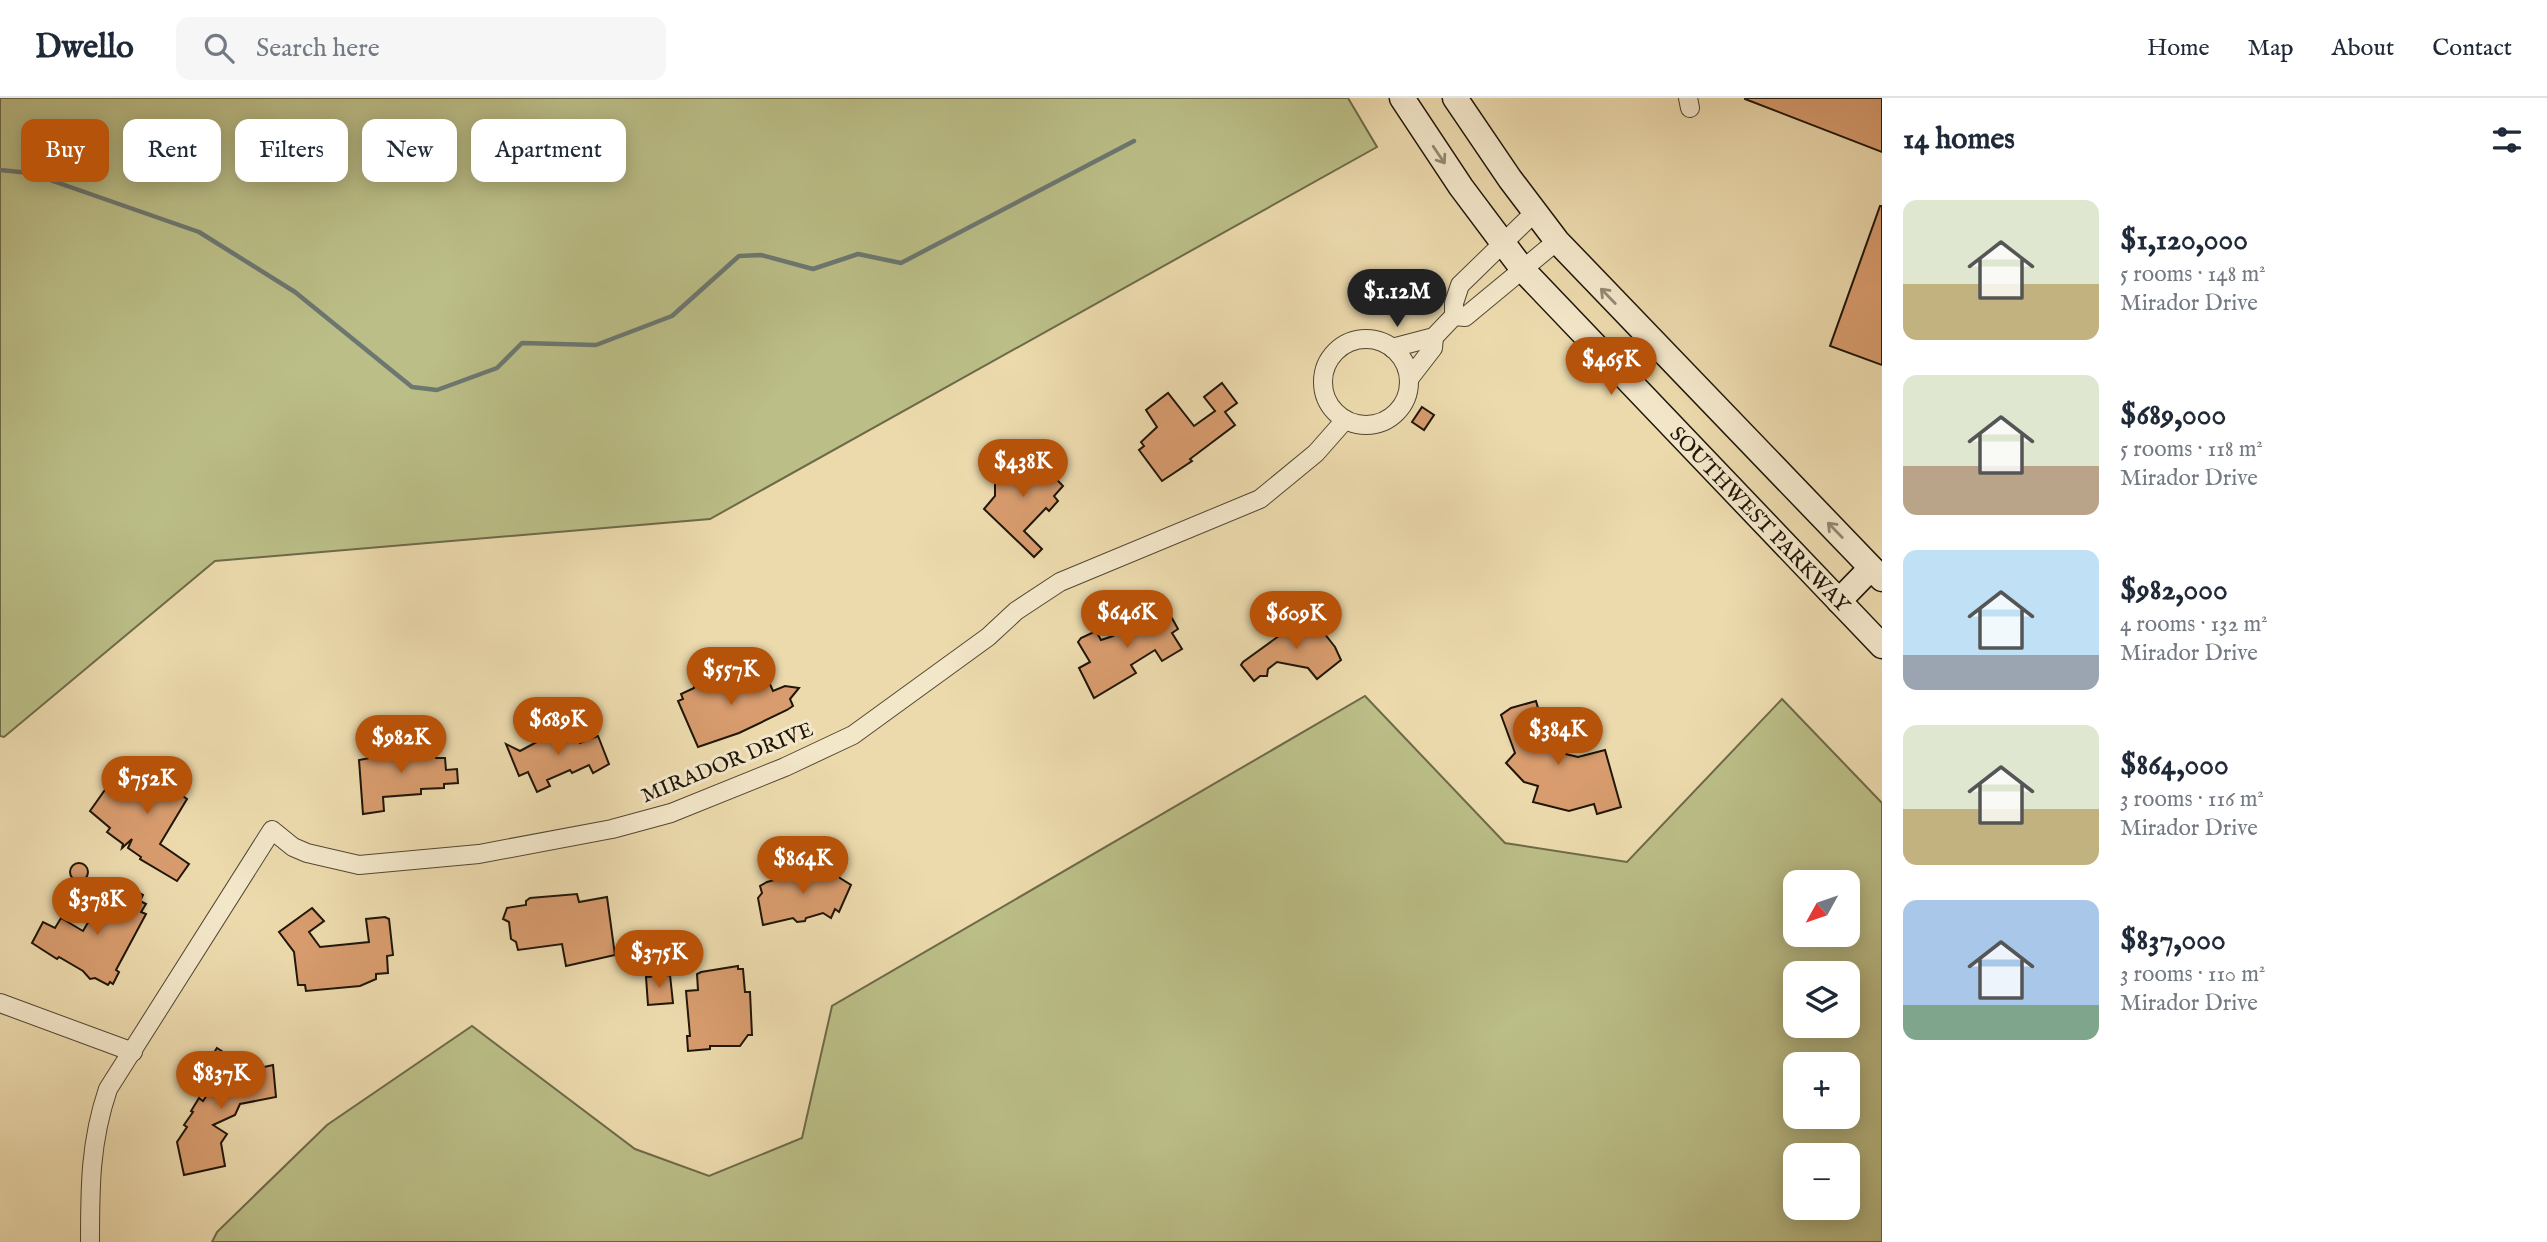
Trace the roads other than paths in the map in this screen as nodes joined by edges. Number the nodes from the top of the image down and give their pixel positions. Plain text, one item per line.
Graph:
1 (1402, 98) edge
2 (1455, 98) edge
3 (1535, 212) junction
4 (1557, 242) junction
5 (1502, 244) junction
6 (1524, 271) junction
7 (1454, 316) junction
8 (1434, 337) junction
9 (1392, 348) junction
10 (1409, 379) junction
11 (1345, 420) junction
12 (1877, 574) edge
13 (1839, 601) junction
14 (1882, 646) edge
15 (0, 1003) edge
16 (133, 1052) junction
17 (90, 1242) edge

1 -> 5 main road, SOUTHWEST PARKWAY
2 - 3 main road
3 - 4 main road
3 - 5 street
4 - 6 street
12 -> 4 main road
5 - 6 main road, SOUTHWEST PARKWAY
5 - 7 street
6 - 7 street
6 - 13 main road, SOUTHWEST PARKWAY
7 - 8 street
8 - 9 street
8 - 10 street
9 - 10 street
9 - 11 street
10 - 11 street
11 - 16 street, MIRADOR DRIVE
12 - 13 main road
13 - 14 main road, SOUTHWEST PARKWAY
15 - 16 street
16 - 17 street

